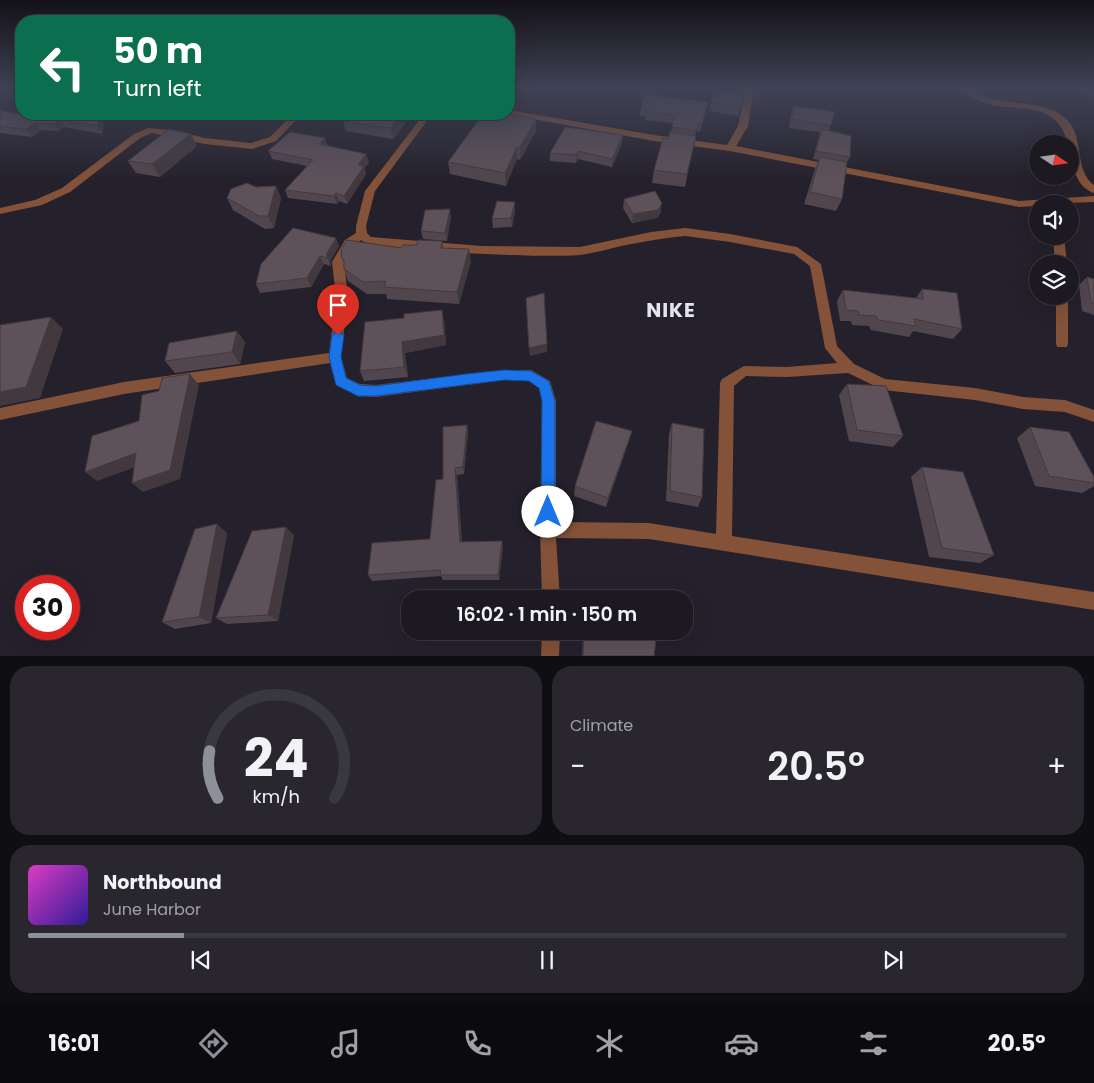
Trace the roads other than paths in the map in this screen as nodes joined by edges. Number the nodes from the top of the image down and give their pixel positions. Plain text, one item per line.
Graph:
1 (542, 119) edge
2 (744, 119) edge
3 (1060, 119) edge
4 (292, 120) edge
5 (423, 120) edge
6 (730, 148) junction
7 (1094, 190) edge
8 (1094, 199) edge
9 (1079, 200) edge
10 (1029, 204) edge
11 (0, 211) edge
12 (362, 234) junction
13 (1062, 305) edge
14 (1062, 343) dead end
15 (335, 357) junction
16 (849, 368) junction
17 (0, 414) edge
18 (1094, 416) edge
19 (548, 530) junction
20 (724, 542) junction
21 (551, 590) edge
22 (1094, 601) edge
23 (551, 640) edge
24 (550, 656) edge

1 - 6 street
2 - 6 street
3 - 7 street
4 - 11 street
5 - 12 street
6 - 10 street
8 - 9 street
12 - 15 street
12 - 16 street
13 - 14 street
15 - 17 street
15 - 19 street
16 - 18 street
16 - 20 street
19 - 20 street
19 - 21 street
20 - 22 street
23 - 24 street

